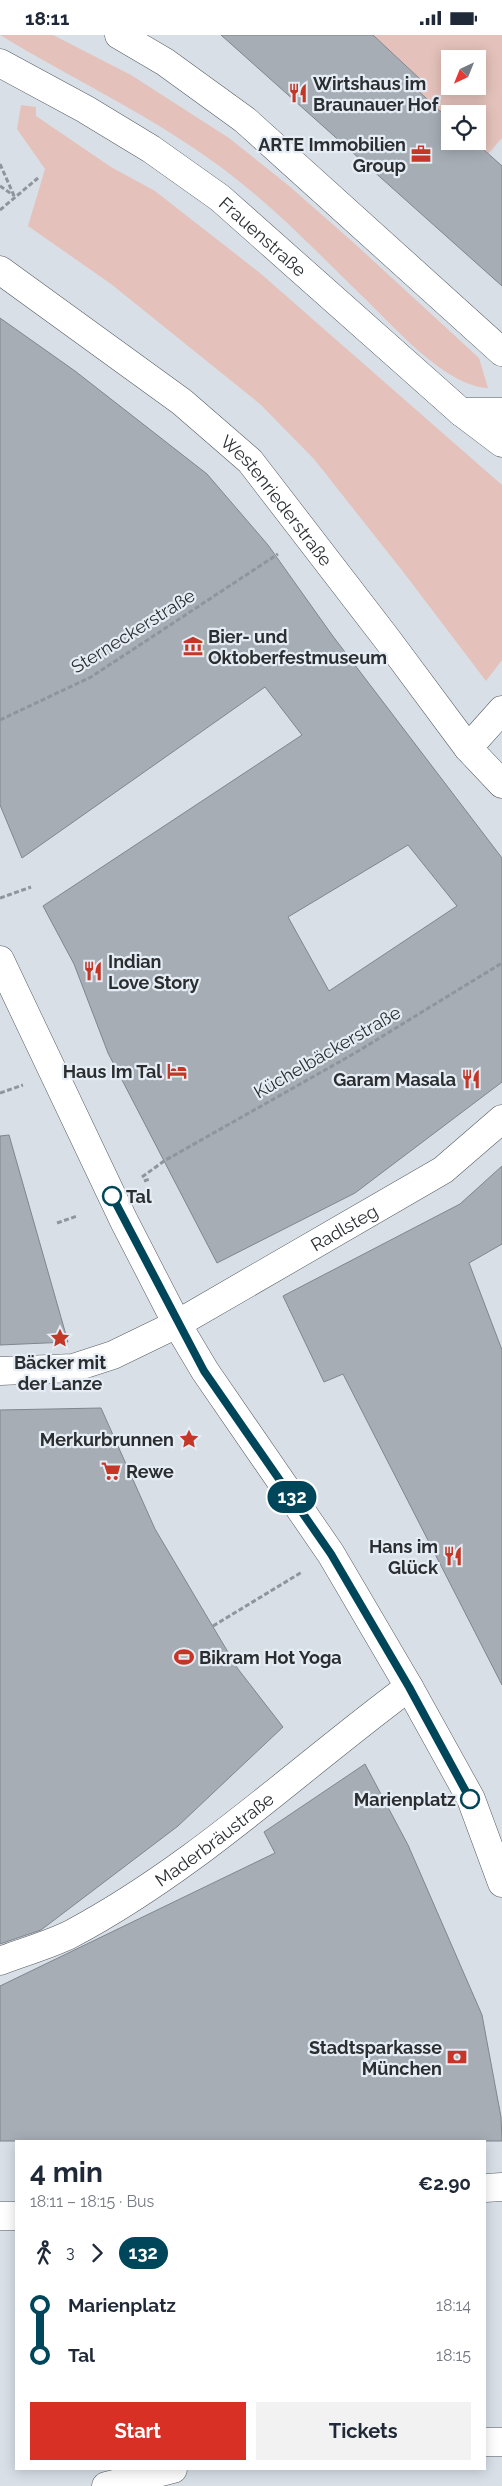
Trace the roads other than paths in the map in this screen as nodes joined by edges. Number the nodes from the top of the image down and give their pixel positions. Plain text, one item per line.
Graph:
1 (119, 35) edge
2 (0, 63) edge
3 (0, 270) edge
4 (502, 353) edge
5 (461, 411) junction
6 (502, 412) edge
7 (502, 443) edge
8 (502, 710) edge
9 (468, 748) junction
10 (502, 784) edge
11 (0, 960) edge
12 (502, 1119) edge
13 (178, 1324) junction
14 (0, 1371) edge
15 (409, 1687) junction
16 (502, 1883) edge
17 (0, 1961) edge
18 (502, 2187) edge
19 (486, 2188) edge
20 (15, 2216) edge
21 (0, 2217) edge
22 (486, 2442) edge
23 (502, 2442) edge
24 (169, 2470) edge
25 (106, 2486) edge

1 - 4 street
2 - 5 street, Frauenstraße
3 - 9 street, Westenriederstraße
5 - 6 street
5 - 7 street, Frauenstraße
8 - 9 street
9 - 10 street, Westenriederstraße
11 - 13 street
12 - 13 street, Radlsteg
13 - 14 street, Radlsteg
13 - 15 street
15 - 16 street
15 - 17 street, Maderbräustraße
18 - 19 street
20 - 21 street
22 - 23 street
24 - 25 street

